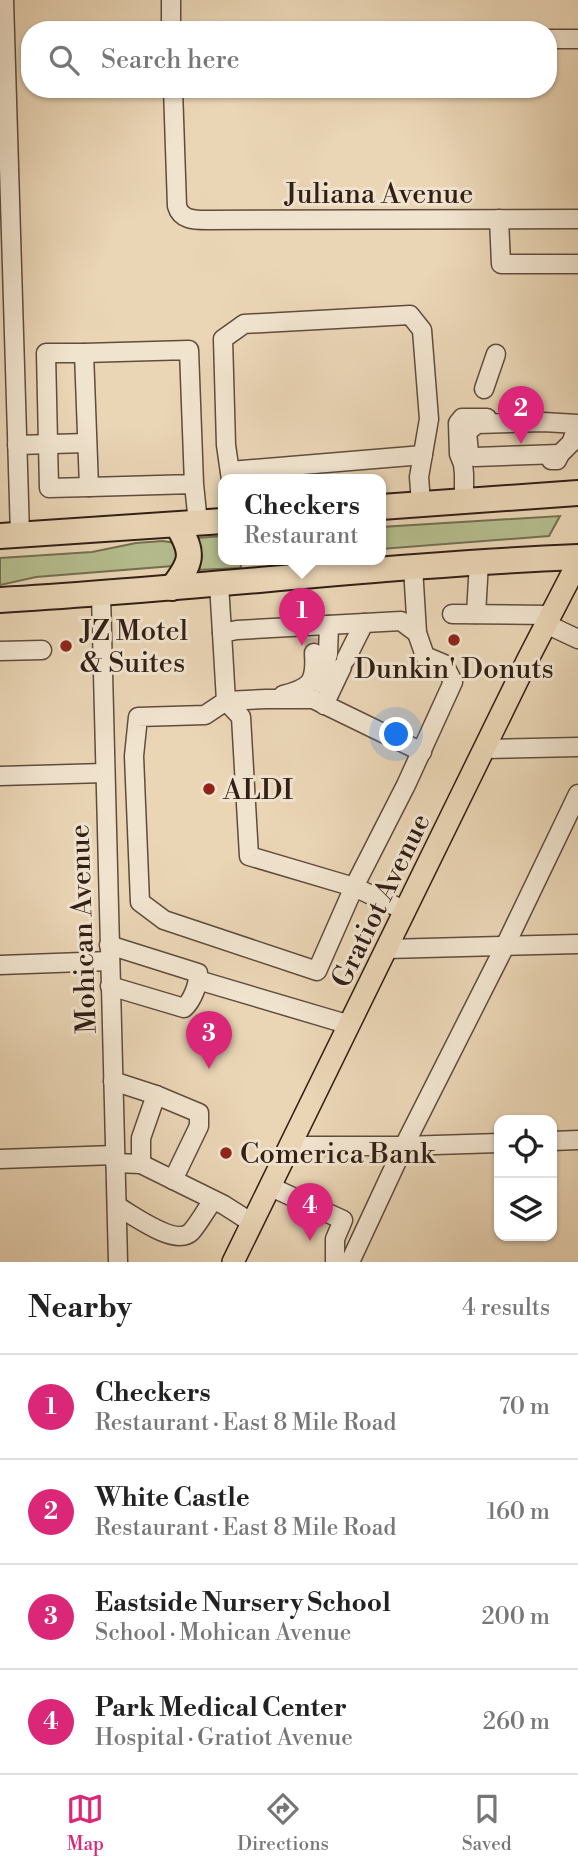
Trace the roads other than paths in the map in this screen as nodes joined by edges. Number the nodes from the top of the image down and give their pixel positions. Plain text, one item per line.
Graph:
1 (4, 0) edge
2 (171, 0) edge
3 (172, 21) edge
4 (578, 38) edge
5 (557, 39) edge
6 (173, 98) edge
7 (499, 219) junction
8 (578, 219) edge
9 (578, 264) edge
10 (84, 353) junction
11 (496, 354) dead end
12 (484, 389) dead end
13 (578, 417) edge
14 (578, 425) edge
15 (87, 443) junction
16 (48, 444) junction
17 (17, 445) junction
18 (560, 454) junction
19 (423, 455) junction
20 (463, 464) junction
21 (230, 474) edge
22 (240, 474) edge
23 (9, 478) edge
24 (194, 484) junction
25 (89, 487) junction
26 (578, 493) edge
27 (464, 500) junction
28 (421, 503) junction
29 (386, 506) edge
30 (218, 521) edge
31 (187, 524) junction
32 (10, 536) edge
33 (578, 559) edge
34 (479, 562) junction
35 (413, 567) junction
36 (258, 570) edge
37 (219, 584) junction
38 (172, 588) junction
39 (571, 593) edge
40 (101, 594) junction
41 (0, 600) edge
42 (452, 614) dead end
43 (476, 614) junction
44 (548, 619) junction
45 (364, 623) junction
46 (222, 633) junction
47 (417, 633) junction
48 (317, 635) junction
49 (578, 639) edge
50 (42, 650) dead end
51 (0, 651) edge
52 (265, 699) junction
53 (226, 701) junction
54 (319, 702) junction
55 (578, 747) edge
56 (484, 749) junction
57 (422, 752) junction
58 (104, 773) junction
59 (0, 776) edge
60 (578, 794) edge
61 (354, 887) junction
62 (406, 911) junction
63 (578, 944) edge
64 (505, 946) junction
65 (387, 949) junction
66 (109, 953) junction
67 (0, 965) edge
68 (198, 980) junction
69 (110, 986) junction
70 (350, 1025) junction
71 (113, 1081) junction
72 (156, 1095) junction
73 (578, 1140) edge
74 (557, 1141) edge
75 (494, 1143) edge
76 (290, 1146) junction
77 (404, 1146) junction
78 (0, 1159) edge
79 (115, 1159) junction
80 (141, 1164) junction
81 (173, 1180) junction
82 (271, 1187) junction
83 (213, 1200) junction
84 (117, 1206) junction
85 (252, 1223) junction
86 (118, 1262) edge
87 (233, 1262) edge
88 (335, 1262) edge
89 (350, 1262) edge

1 - 17 street
2 - 3 street
4 - 5 street
6 - 7 street, Juliana Avenue
7 - 8 street, Juliana Avenue
7 - 9 street
10 - 15 street
10 - 16 street
10 - 24 street
11 - 12 street
13 - 20 street
14 - 18 street
14 - 18 street
15 - 16 street
15 - 25 street
16 - 17 street
16 - 25 street
17 - 23 street
18 - 20 street
19 - 21 street
19 - 22 street
19 - 28 street
20 - 27 street
23 - 32 street
24 - 25 street
24 - 31 street
26 - 27 highway
27 - 28 highway
28 - 29 highway
30 - 31 highway
31 - 32 highway
31 - 38 highway
33 - 34 highway
33 - 39 main road, Gratiot Avenue
34 - 35 highway
34 - 43 street
35 - 36 highway
35 - 47 street
36 - 37 highway
37 - 38 highway
37 - 46 street
38 - 40 highway
39 - 44 main road, Gratiot Avenue
40 - 41 highway
40 - 58 street, Mohican Avenue
42 - 43 street
43 - 44 street
44 - 49 street
44 - 56 main road, Gratiot Avenue
45 - 47 street
45 - 48 street
45 - 54 street
46 - 48 street
46 - 53 street
47 - 57 street
48 - 52 street
48 - 54 street
50 - 51 street
52 - 53 street
52 - 54 street
53 - 61 street
53 - 61 street
54 - 57 street
55 - 56 street
56 - 62 main road, Gratiot Avenue
57 - 61 street
58 - 59 street
58 - 66 street, Mohican Avenue
60 - 64 street
61 - 62 street
62 - 65 main road, Gratiot Avenue
63 - 64 street
64 - 65 street
64 - 77 street
65 - 70 main road, Gratiot Avenue
66 - 67 street
66 - 68 street
66 - 69 street, Mohican Avenue
68 - 69 street
68 - 70 street
69 - 71 street, Mohican Avenue
70 - 76 main road, Gratiot Avenue
71 - 72 street
71 - 79 street, Mohican Avenue
72 - 80 street
72 - 81 street
73 - 74 street
75 - 77 street
76 - 77 street
76 - 82 main road, Gratiot Avenue
77 - 89 street
78 - 79 street
79 - 80 street
79 - 84 street, Mohican Avenue
80 - 81 street
81 - 83 street
82 - 85 main road, Gratiot Avenue
82 - 88 street
83 - 84 street
83 - 85 street
84 - 86 street, Mohican Avenue
85 - 87 main road, Gratiot Avenue

